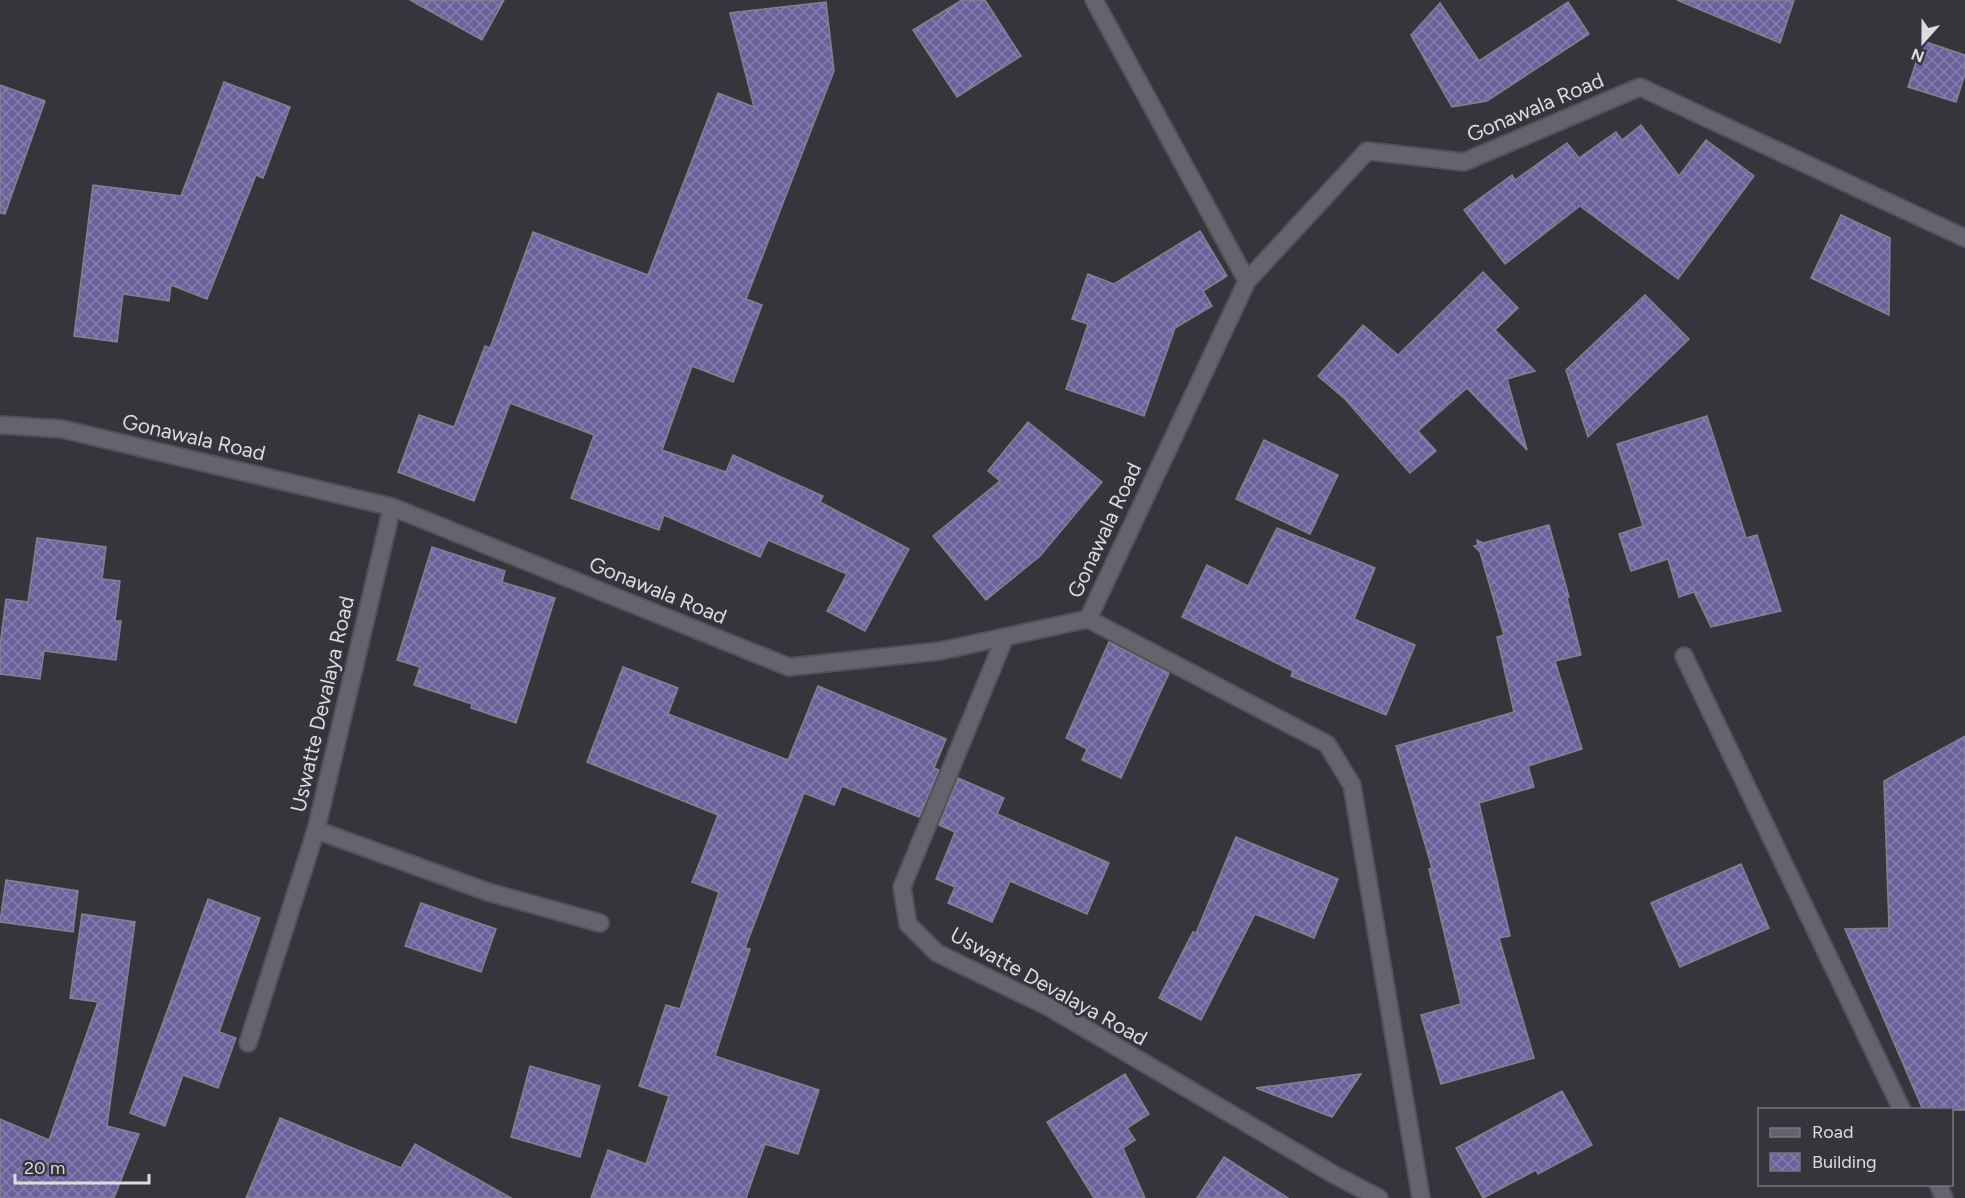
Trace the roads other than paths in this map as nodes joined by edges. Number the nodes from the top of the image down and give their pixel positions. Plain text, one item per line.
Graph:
1 (1094, 0) edge
2 (1965, 238) edge
3 (1246, 281) junction
4 (0, 425) edge
5 (392, 507) junction
6 (1088, 619) junction
7 (1005, 637) junction
8 (1684, 656) dead end
9 (316, 830) junction
10 (600, 923) dead end
11 (248, 1043) dead end
12 (1901, 1108) edge
13 (1379, 1198) edge
14 (1420, 1198) edge

1 - 3 street
2 - 3 street, Gonawala Road
3 - 6 street, Gonawala Road
4 - 5 street, Gonawala Road
5 - 7 street, Gonawala Road
5 - 9 street, Uswatte Devalaya Road
6 - 7 street, Gonawala Road
6 - 14 street
7 - 13 street, Uswatte Devalaya Road
8 - 12 street
9 - 10 street, Uswatte Devalaya Road
9 - 11 street

